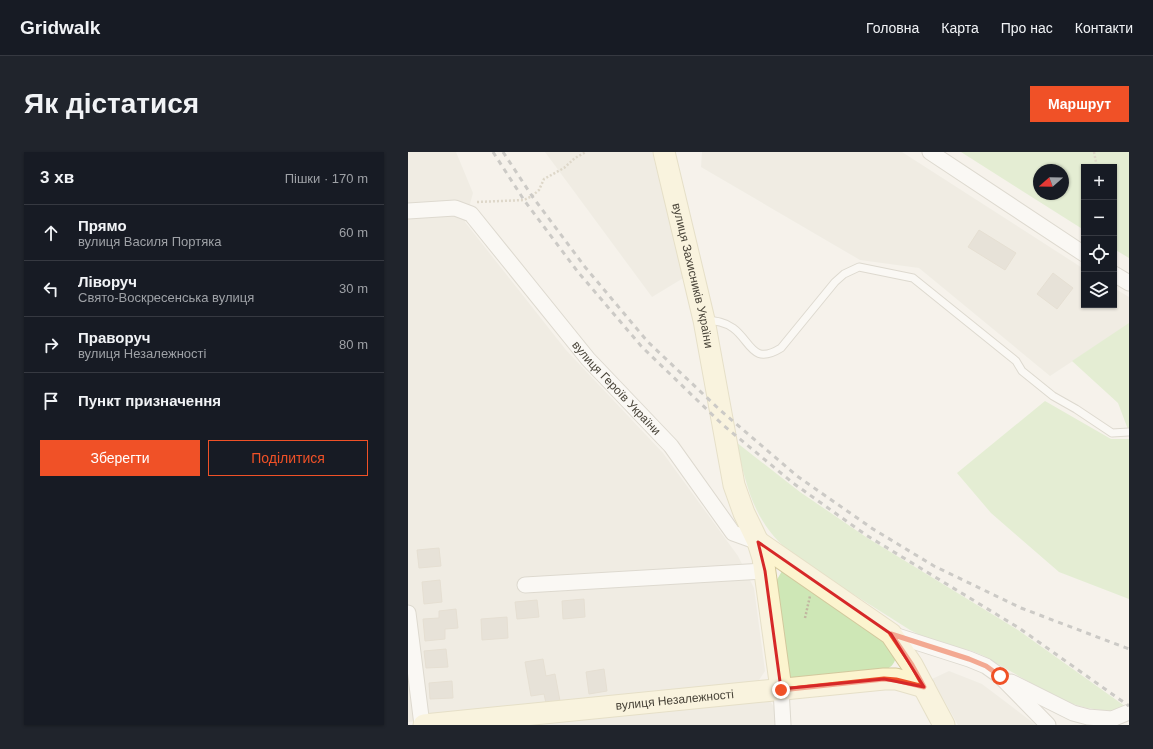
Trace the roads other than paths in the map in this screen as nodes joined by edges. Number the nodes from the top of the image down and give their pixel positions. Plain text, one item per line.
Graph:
1 (664, 152) edge
2 (930, 152) edge
3 (408, 211) edge
4 (1081, 252) edge
5 (1117, 276) edge
6 (1129, 284) edge
7 (704, 320) junction
8 (1129, 432) edge
9 (758, 542) junction
10 (765, 571) junction
11 (525, 585) dead end
12 (408, 613) edge
13 (891, 634) junction
14 (1000, 676) junction
15 (924, 687) junction
16 (781, 690) junction
17 (1129, 712) edge
18 (423, 725) edge
19 (783, 725) edge
20 (944, 725) edge
21 (1048, 725) edge

1 - 7 street, вулиця Захисників України
2 - 4 street
3 - 9 street, вулиця Героїв України
5 - 6 street
7 - 8 lane
7 - 9 street, вулиця Захисників України
9 - 10 street
9 - 13 street
10 - 11 street
10 - 16 street
12 - 18 street
13 - 14 street
13 - 15 street
14 - 17 street
14 - 21 street
15 - 16 street, вулиця Незалежності
15 - 20 street
16 - 18 street, вулиця Незалежності
16 - 19 street

